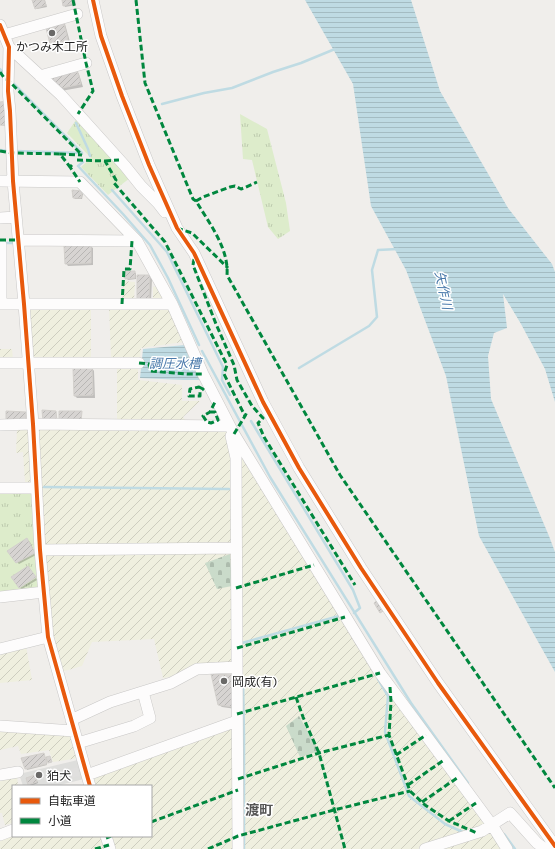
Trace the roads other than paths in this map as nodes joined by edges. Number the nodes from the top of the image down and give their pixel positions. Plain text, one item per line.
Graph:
1 (93, 0) edge
2 (77, 14) dead end
3 (2, 30) edge
4 (9, 48) junction
5 (86, 63) dead end
6 (40, 76) junction
7 (4, 90) edge
8 (0, 181) edge
9 (13, 181) junction
10 (16, 217) junction
11 (0, 218) edge
12 (174, 223) junction
13 (18, 240) junction
14 (137, 241) junction
15 (1, 245) edge
16 (0, 304) edge
17 (24, 304) junction
18 (172, 304) junction
19 (0, 363) edge
20 (28, 363) junction
21 (139, 363) dead end
22 (33, 424) junction
23 (0, 425) edge
24 (229, 426) junction
25 (0, 488) edge
26 (36, 488) junction
27 (236, 548) junction
28 (40, 550) junction
29 (44, 592) junction
30 (0, 597) edge
31 (48, 637) junction
32 (0, 649) edge
33 (237, 667) junction
34 (143, 692) junction
35 (71, 720) junction
36 (237, 721) junction
37 (0, 726) edge
38 (74, 731) junction
39 (78, 743) junction
40 (18, 772) dead end
41 (0, 775) edge
42 (88, 781) edge
43 (492, 825) junction
44 (12, 830) edge
45 (0, 834) edge
46 (106, 837) edge
47 (555, 846) edge
48 (429, 848) edge
49 (110, 849) edge
50 (238, 849) edge
51 (507, 849) edge
52 (545, 849) edge

1 - 12 street
2 - 3 street
3 - 4 street
4 - 6 street
4 - 7 street
5 - 6 street
6 - 12 street
7 - 9 street
8 - 9 street
9 - 10 street
9 - 14 street
10 - 11 street
10 - 13 street
12 - 47 street
13 - 14 street
13 - 17 street
14 - 18 street
15 - 16 street
16 - 17 street
17 - 18 street
17 - 20 street
18 - 24 street
19 - 20 street
20 - 21 street
20 - 22 street
22 - 23 street
22 - 24 street
22 - 26 street
24 - 27 street
24 - 43 street
25 - 26 street
26 - 28 street
27 - 28 street
27 - 33 street
28 - 29 street
29 - 30 street
29 - 31 street
31 - 32 street
31 - 35 street
33 - 34 street
33 - 36 street
34 - 35 street
34 - 39 street
35 - 38 street
36 - 42 street
36 - 50 street
37 - 38 street
38 - 39 street
39 - 42 street
40 - 41 street
43 - 48 street
43 - 51 street
43 - 52 street
44 - 45 street
46 - 49 street

